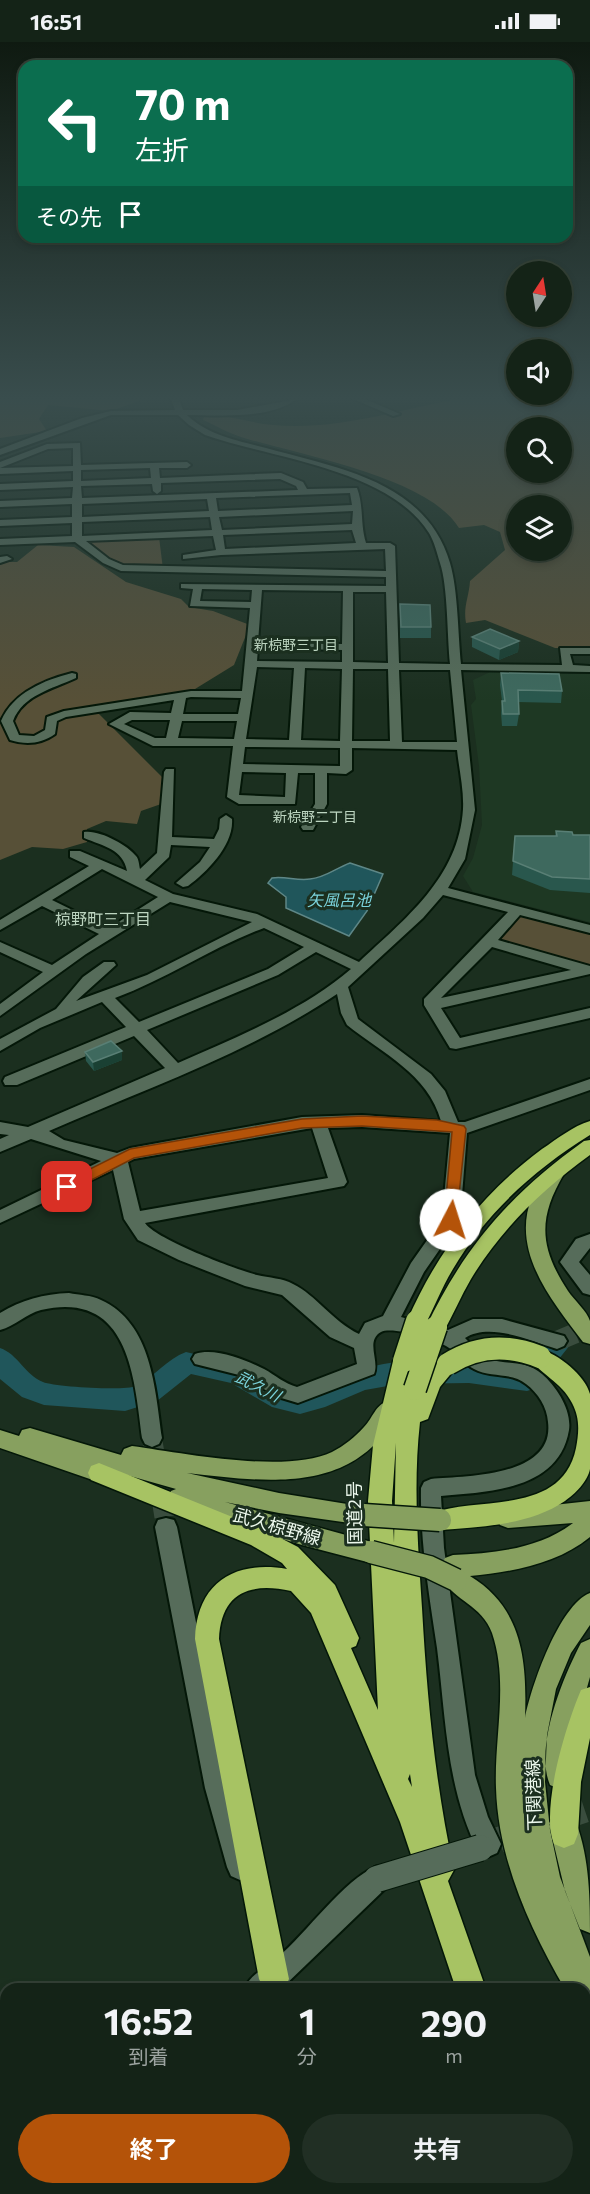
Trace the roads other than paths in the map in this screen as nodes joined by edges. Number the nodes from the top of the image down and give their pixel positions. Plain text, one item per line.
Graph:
1 (119, 499) edge
2 (211, 499) edge
3 (356, 499) edge
4 (398, 499) edge
5 (77, 501) junction
6 (0, 504) edge
7 (358, 508) junction
8 (213, 514) junction
9 (77, 519) junction
10 (0, 523) edge
11 (356, 527) junction
12 (217, 533) junction
13 (76, 539) junction
14 (0, 542) edge
15 (362, 546) junction
16 (275, 550) junction
17 (221, 552) junction
18 (198, 571) junction
19 (281, 573) junction
20 (391, 574) junction
21 (185, 586) dead end
22 (257, 587) junction
23 (348, 588) junction
24 (390, 589) junction
25 (196, 590) dead end
26 (255, 605) junction
27 (251, 645) junction
28 (347, 647) junction
29 (590, 651) edge
30 (251, 664) junction
31 (300, 665) junction
32 (347, 666) junction
33 (393, 666) junction
34 (457, 667) junction
35 (568, 669) junction
36 (590, 669) edge
37 (72, 676) dead end
38 (246, 695) junction
39 (181, 696) junction
40 (175, 717) junction
41 (244, 718) junction
42 (171, 742) junction
43 (240, 742) junction
44 (295, 744) junction
45 (346, 745) junction
46 (396, 745) junction
47 (465, 746) junction
48 (236, 768) junction
49 (292, 770) junction
50 (321, 770) junction
51 (170, 772) dead end
52 (226, 819) dead end
53 (308, 827) dead end
54 (88, 836) dead end
55 (165, 841) junction
56 (218, 843) junction
57 (75, 854) dead end
58 (99, 866) junction
59 (136, 881) junction
60 (183, 883) dead end
61 (440, 890) junction
62 (168, 897) junction
63 (42, 901) junction
64 (517, 910) junction
65 (264, 923) junction
66 (0, 926) edge
67 (590, 929) edge
68 (109, 933) junction
69 (489, 942) junction
70 (314, 947) junction
71 (6, 949) edge
72 (0, 961) edge
73 (109, 965) dead end
74 (361, 968) junction
75 (586, 970) edge
76 (54, 972) junction
77 (340, 986) junction
78 (106, 997) junction
79 (432, 1005) junction
80 (0, 1011) edge
81 (590, 1013) edge
82 (61, 1014) junction
83 (138, 1029) junction
84 (0, 1046) edge
85 (176, 1070) junction
86 (11, 1081) dead end
87 (590, 1084) edge
88 (318, 1122) junction
89 (590, 1127) edge
90 (1, 1128) edge
91 (455, 1128) junction
92 (28, 1133) junction
93 (0, 1146) edge
94 (590, 1146) edge
95 (572, 1158) junction
96 (119, 1160) junction
97 (0, 1217) edge
98 (133, 1219) junction
99 (590, 1241) edge
100 (590, 1288) edge
101 (390, 1321) junction
102 (0, 1323) edge
103 (434, 1329) junction
104 (590, 1336) edge
105 (557, 1341) tunnel mouth
106 (363, 1344) junction
107 (202, 1359) dead end
108 (410, 1389) junction
109 (0, 1427) edge
110 (590, 1431) edge
111 (152, 1438) tunnel mouth
112 (0, 1439) edge
113 (61, 1446) junction
114 (99, 1473) junction
115 (440, 1520) junction
116 (587, 1521) edge
117 (166, 1527) tunnel mouth
118 (455, 1573) junction
119 (590, 1604) edge
120 (590, 1651) edge
121 (590, 1699) edge
122 (367, 1718) junction
123 (409, 1812) junction
124 (564, 1834) junction
125 (537, 1845) junction
126 (590, 1919) edge
127 (556, 1947) junction
128 (466, 1976) edge
129 (268, 1983) edge
130 (268, 1983) edge
131 (272, 1983) edge
132 (568, 1983) edge
133 (578, 1983) edge
134 (587, 1983) edge

1 - 5 street
2 - 8 street
3 - 7 street
4 - 34 street
5 - 6 street
5 - 9 street
7 - 8 street
7 - 11 street
8 - 9 street
8 - 12 street
9 - 10 street
9 - 13 street
11 - 12 street
11 - 15 street
12 - 13 street
12 - 17 street
13 - 14 street
13 - 18 street
15 - 16 street
15 - 20 street
16 - 17 street
16 - 19 street
17 - 18 street
18 - 19 street
19 - 20 street
20 - 24 street
21 - 22 street
22 - 23 street
22 - 26 street
23 - 24 street
23 - 28 street
24 - 33 street
25 - 26 street
26 - 27 street
27 - 28 street
27 - 30 street
28 - 32 street
29 - 35 street
30 - 31 street
30 - 38 street
31 - 32 street
31 - 44 street
32 - 33 street
32 - 45 street
33 - 34 street
33 - 46 street
34 - 35 street
34 - 47 street
35 - 36 street
37 - 39 street
38 - 39 street
38 - 41 street
39 - 40 street
40 - 41 street
40 - 42 street
40 - 42 street
41 - 43 street
42 - 43 street
43 - 44 street
43 - 48 street
44 - 45 street
45 - 46 street
45 - 50 street
46 - 47 street
47 - 61 street
48 - 49 street
48 - 49 street
49 - 50 street
50 - 53 street
51 - 55 street
52 - 56 street
54 - 59 street
55 - 56 street
55 - 59 street
56 - 60 street
57 - 58 street
58 - 59 street
58 - 63 street
59 - 62 street
61 - 64 street
61 - 74 street
62 - 65 street
62 - 68 street
63 - 66 street
63 - 68 street
64 - 67 street
64 - 69 street
65 - 70 street
65 - 78 street
68 - 76 street
69 - 75 street
69 - 79 street
70 - 74 street
70 - 83 street
71 - 72 street
71 - 76 street
73 - 82 street
74 - 77 street
75 - 79 street
76 - 80 street
77 - 85 street
77 - 91 street
78 - 82 street
78 - 83 street
79 - 81 street
82 - 84 street
83 - 85 street
83 - 86 street
85 - 92 street
87 - 91 street
88 - 91 street
88 - 96 street
88 - 98 street
89 - 103 highway, 国道2号
90 - 92 street
91 - 101 street
92 - 93 street
92 - 96 street
94 - 95 highway, 国道2号
95 - 103 highway, 国道2号
95 - 104 main road
96 - 97 street
96 - 98 street
98 - 106 street
99 - 100 street
101 - 103 street
101 - 106 street
102 - 111 street
103 - 105 street
103 - 108 highway, 国道2号, bridge
103 - 131 street, bridge
106 - 107 street
108 - 110 highway, bridge
108 - 113 main road
108 - 123 highway, 国道2号
108 - 128 highway, 国道2号
109 - 113 main road, 武久椋野線
110 - 115 highway
112 - 114 main road, 武久椋野線
113 - 115 main road, 武久椋野線, bridge
114 - 118 main road, 武久椋野線, bridge
114 - 122 highway
115 - 116 main road, 武久椋野線
116 - 118 main road, 武久椋野線
117 - 130 street
118 - 127 main road, 武久椋野線
119 - 125 main road, 下関港線
120 - 124 main road, 下関港線
121 - 124 highway
122 - 123 highway
122 - 129 highway
123 - 128 highway, 国道2号
124 - 126 main road, 下関港線
125 - 127 main road
125 - 134 main road, 下関港線
127 - 132 main road
127 - 133 main road

